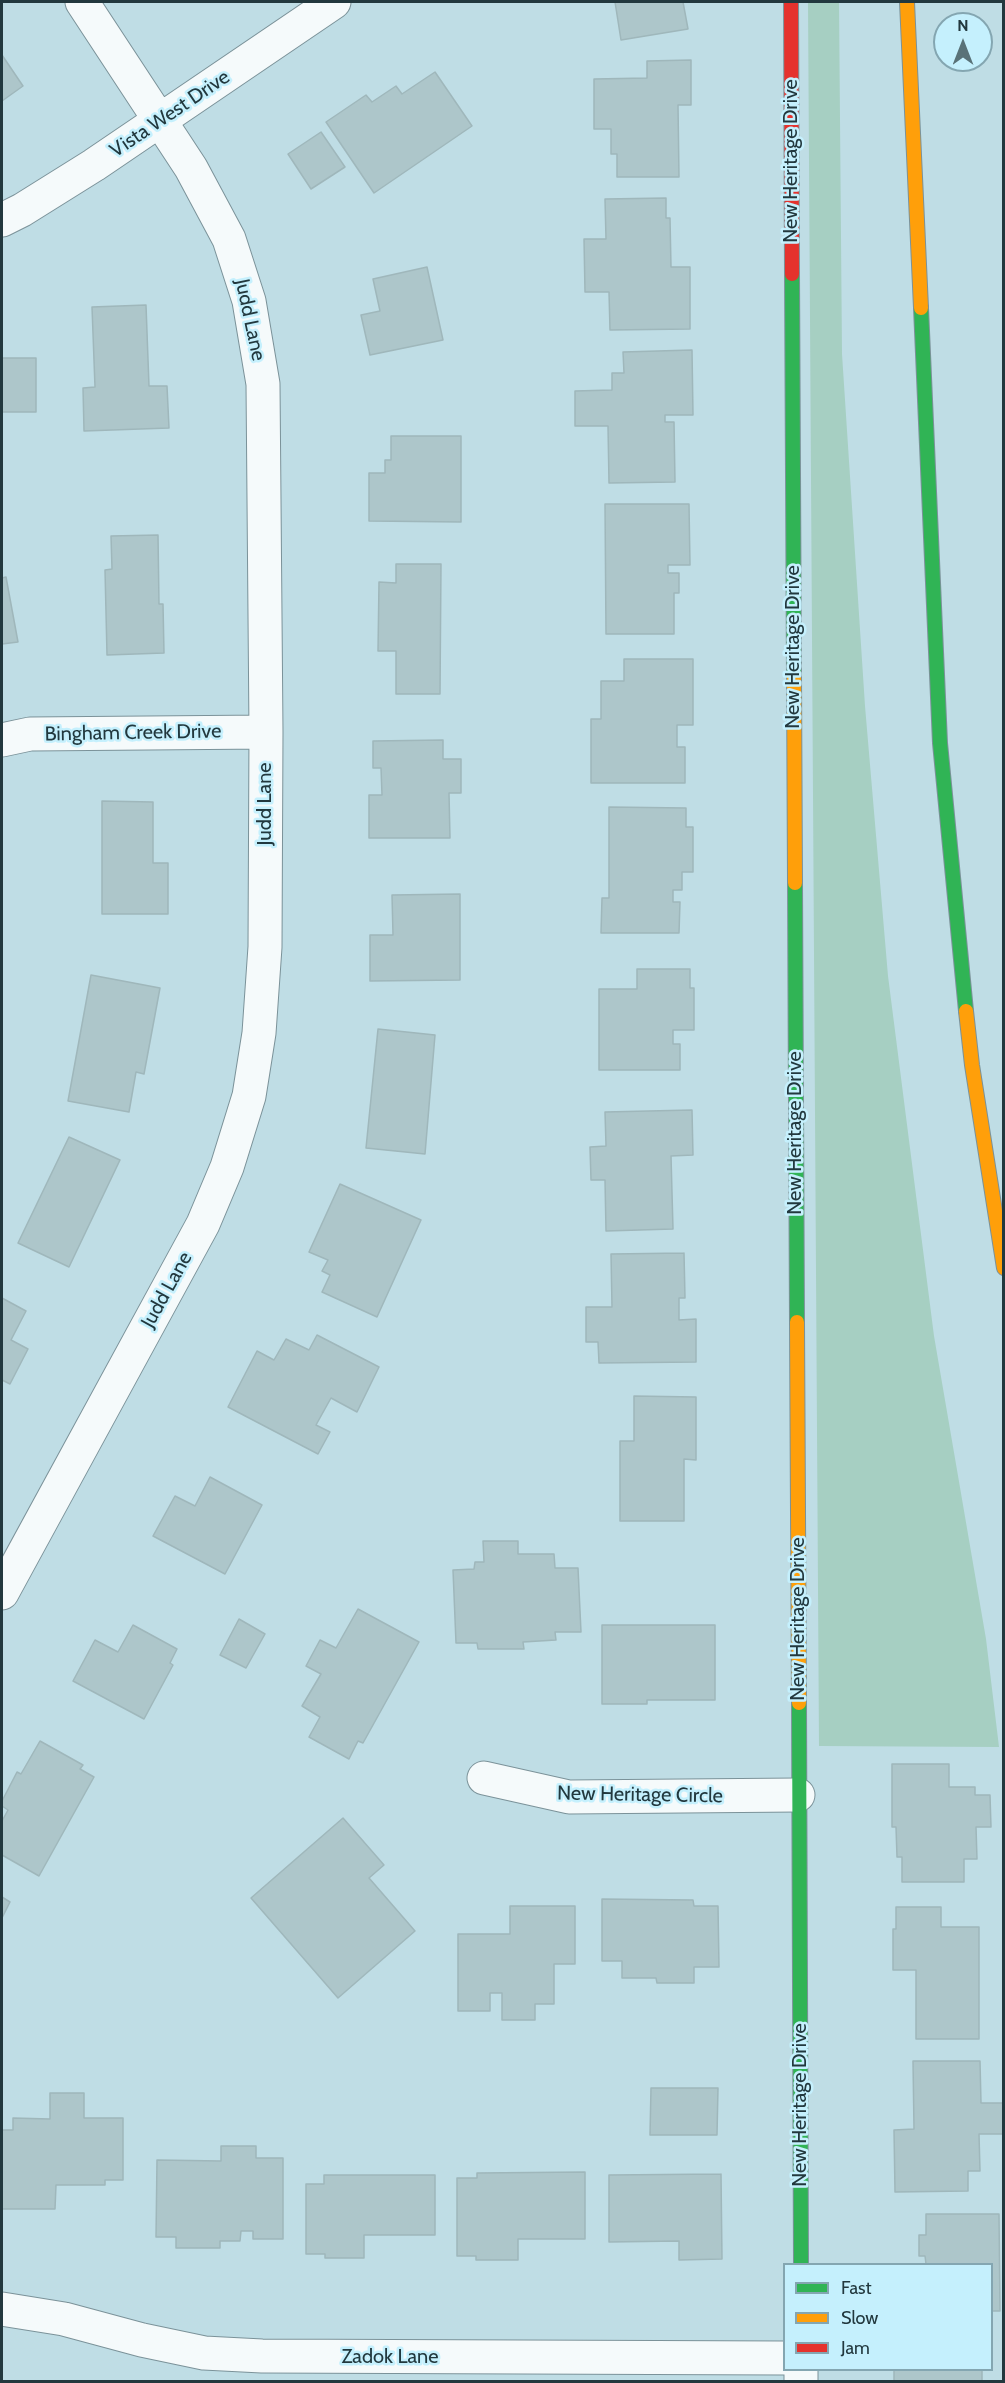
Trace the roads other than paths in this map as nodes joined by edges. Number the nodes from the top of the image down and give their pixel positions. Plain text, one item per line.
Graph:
1 (82, 2) edge
2 (334, 2) edge
3 (791, 2) edge
4 (907, 2) edge
5 (161, 120) junction
6 (2, 220) edge
7 (266, 732) junction
8 (2, 740) edge
9 (1004, 1268) edge
10 (2, 1593) edge
11 (484, 1778) dead end
12 (798, 1795) junction
13 (801, 2263) edge
14 (2, 2309) edge
15 (783, 2358) edge

1 - 5 street, Judd Lane
2 - 5 street, Vista West Drive
3 - 12 main road, New Heritage Drive
4 - 9 main road
5 - 6 street, Vista West Drive
5 - 7 street, Judd Lane
7 - 8 street, Bingham Creek Drive
7 - 10 street, Judd Lane
11 - 12 street, New Heritage Circle
12 - 13 main road, New Heritage Drive
14 - 15 street, Zadok Lane

